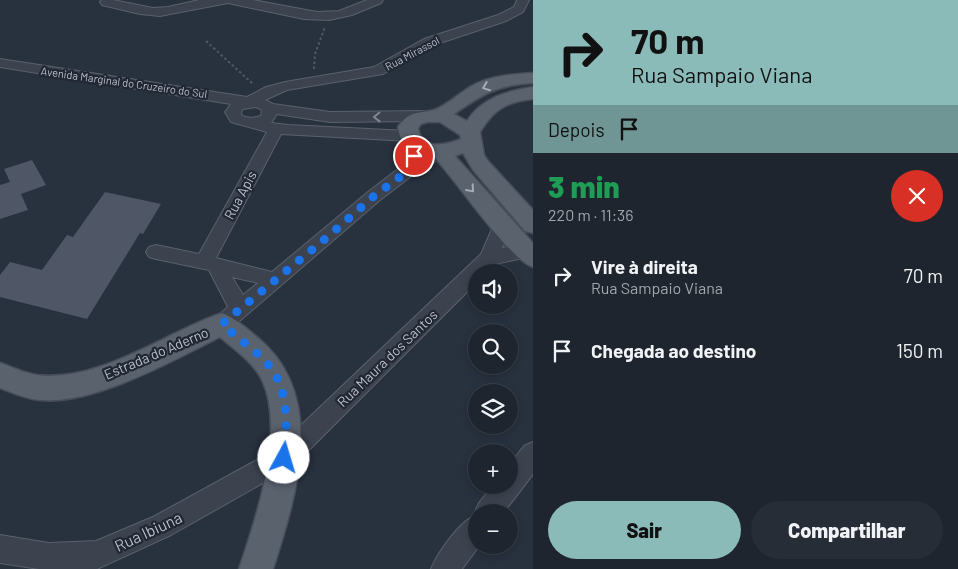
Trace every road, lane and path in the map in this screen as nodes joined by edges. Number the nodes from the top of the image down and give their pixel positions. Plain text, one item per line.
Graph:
1 (226, 0) edge
2 (230, 0) edge
3 (376, 0) edge
4 (523, 0) edge
5 (106, 2) dead end
6 (330, 16) junction
7 (206, 41) dead end
8 (0, 63) edge
9 (533, 78) edge
10 (315, 82) junction
11 (161, 88) junction
12 (533, 93) edge
13 (249, 102) junction
14 (267, 103) junction
15 (234, 116) junction
16 (432, 116) junction
17 (257, 123) junction
18 (276, 129) junction
19 (470, 138) junction
20 (413, 140) junction
21 (440, 151) junction
22 (412, 168) junction
23 (512, 202) junction
24 (533, 208) edge
25 (502, 226) junction
26 (533, 226) edge
27 (156, 252) dead end
28 (529, 255) edge
29 (489, 258) junction
30 (210, 264) junction
31 (274, 280) junction
32 (231, 317) junction
33 (0, 375) edge
34 (533, 454) edge
35 (284, 458) junction
36 (494, 504) edge
37 (468, 539) edge
38 (0, 549) edge
39 (256, 569) edge
40 (445, 569) edge

1 - 5 street
2 - 6 street
3 - 6 street
4 - 10 street, Rua Mirassol
6 - 10 path
7 - 14 path
8 - 11 street, Avenida Marginal do Cruzeiro do Sul
9 -> 16 main road
10 - 14 street, Rua Mirassol
11 - 13 street, Avenida Marginal do Cruzeiro do Sul
11 - 15 street
12 - 19 main road
13 - 14 street, Avenida Marginal do Cruzeiro do Sul
13 - 15 street
16 -> 14 street, Avenida Marginal do Cruzeiro do Sul
14 - 17 street
15 - 17 street
16 - 19 main road
16 - 20 main road
17 - 18 street
18 - 20 street
18 - 30 street, Rua Apis
19 - 21 main road
19 - 23 main road
20 - 21 main road
20 - 22 street
21 - 22 street
21 -> 25 main road
22 - 31 street
23 - 24 street
23 - 26 main road
25 - 28 main road
25 - 29 street
27 - 30 street
28 - 29 street
29 - 35 street, Rua Maura dos Santos
30 - 31 street
30 - 32 street
31 - 32 street
32 - 33 main road, Estrada do Aderno
32 - 35 main road, Estrada do Aderno
34 - 36 street
35 - 38 street, Rua Ibiuna
35 - 39 main road, Estrada do Aderno
37 - 40 street

